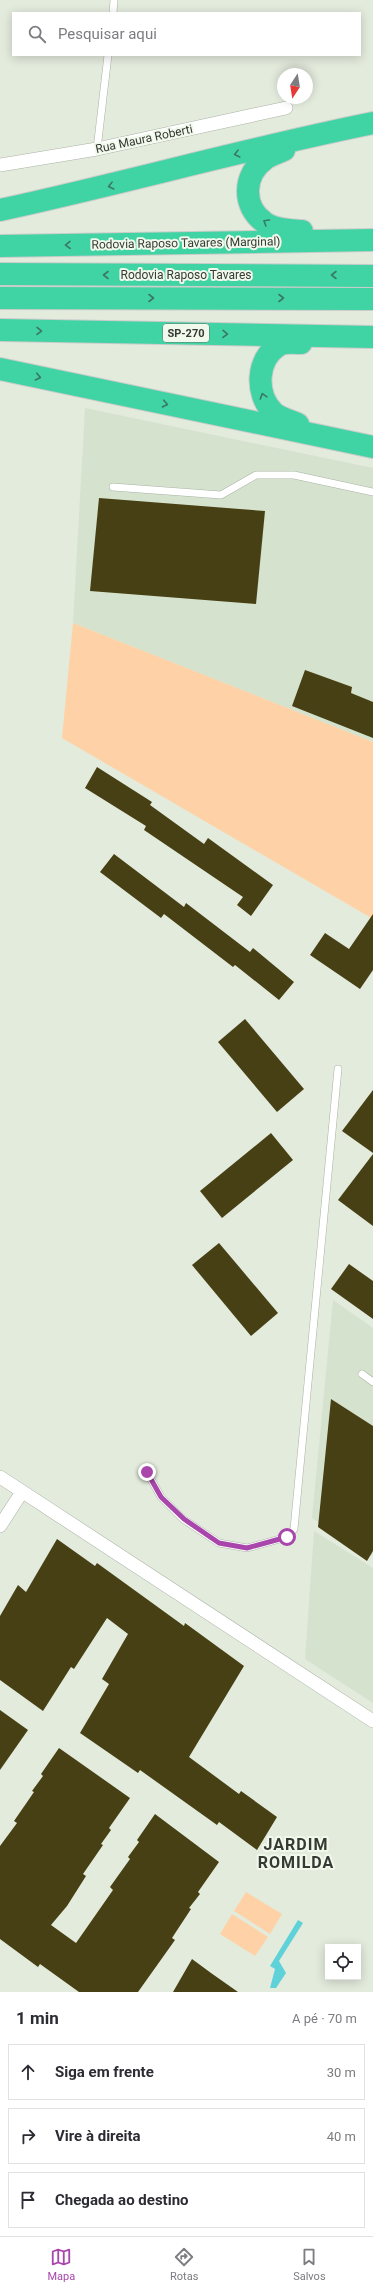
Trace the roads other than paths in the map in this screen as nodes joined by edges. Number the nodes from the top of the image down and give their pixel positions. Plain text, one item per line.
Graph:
1 (114, 0) edge
2 (113, 12) edge
3 (108, 56) edge
4 (286, 108) dead end
5 (373, 123) edge
6 (316, 134) junction
7 (97, 149) junction
8 (0, 165) edge
9 (0, 210) edge
10 (373, 239) edge
11 (0, 246) edge
12 (0, 274) edge
13 (373, 276) edge
14 (0, 298) edge
15 (373, 299) edge
16 (0, 330) edge
17 (373, 337) edge
18 (0, 369) edge
19 (328, 438) junction
20 (373, 447) edge
21 (113, 487) dead end
22 (373, 492) edge
23 (338, 1069) dead end
24 (362, 1374) dead end
25 (373, 1382) edge
26 (147, 1472) dead end
27 (0, 1477) edge
28 (22, 1492) junction
29 (0, 1526) edge
30 (373, 1721) edge

1 - 2 lane
3 - 7 lane
4 - 7 street, Rua Maura Roberti
5 - 6 highway
6 -> 9 highway
10 -> 6 highway
7 - 8 street, Rua Maura Roberti
10 -> 11 highway, Rodovia Raposo Tavares (Marginal)
13 -> 12 highway, Rodovia Raposo Tavares
14 -> 15 highway, Rodovia Raposo Tavares
16 -> 17 highway, SP-270
19 -> 17 highway
18 -> 19 highway
19 - 20 highway
21 - 22 lane
23 - 26 lane
24 - 25 lane
27 - 28 street
28 - 29 street
28 - 30 street

